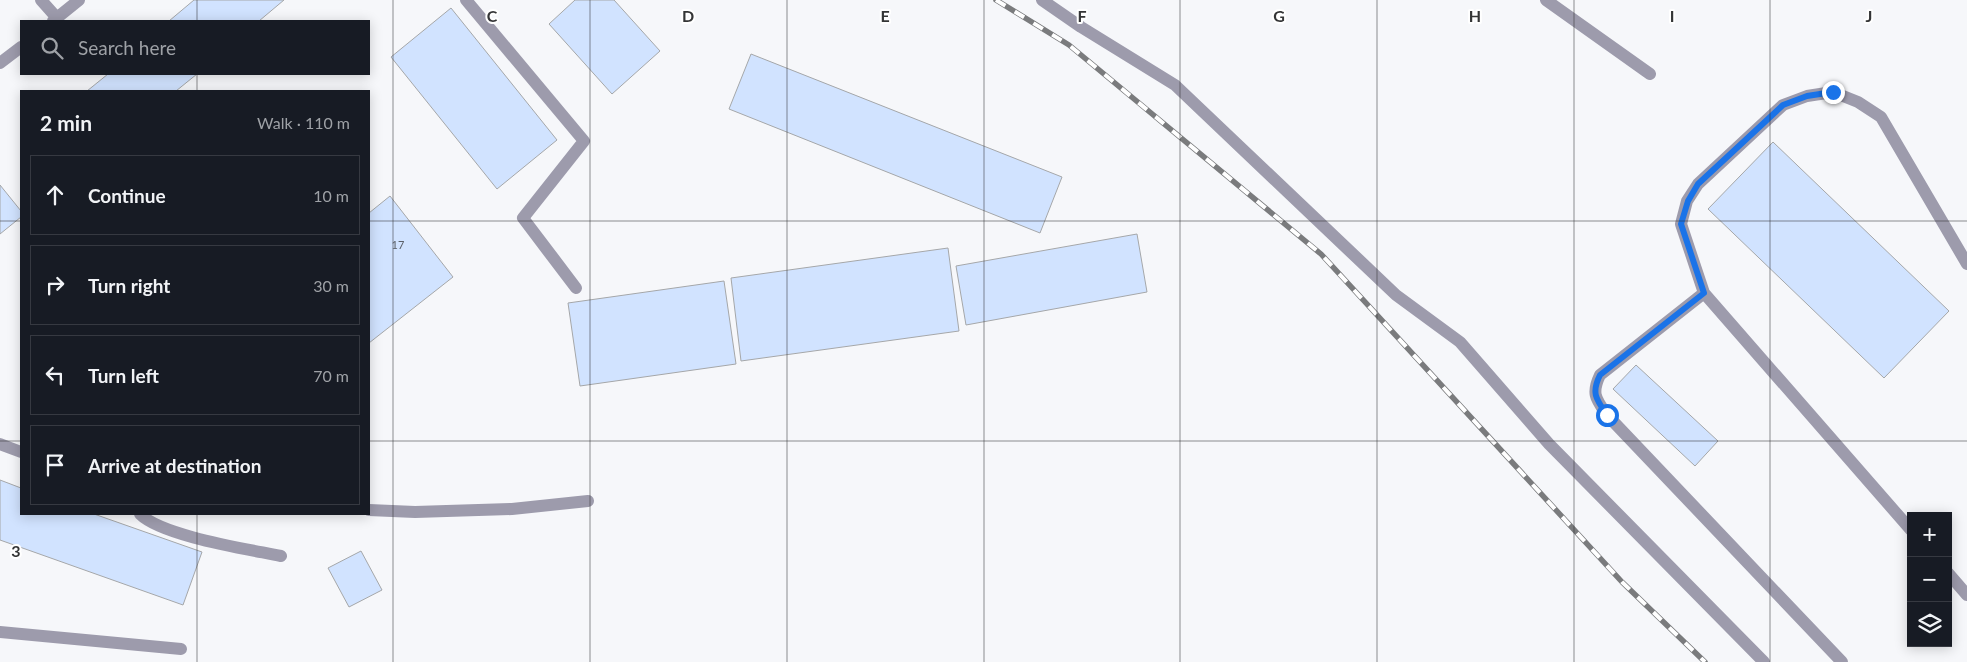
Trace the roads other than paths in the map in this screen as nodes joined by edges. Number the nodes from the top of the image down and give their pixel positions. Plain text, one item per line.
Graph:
1 (42, 0) edge
2 (79, 0) edge
3 (466, 0) edge
4 (1042, 0) edge
5 (1546, 0) edge
6 (55, 20) edge
7 (20, 48) edge
8 (0, 64) edge
9 (1650, 74) dead end
10 (1967, 264) edge
11 (576, 288) dead end
12 (1704, 293) junction
13 (0, 444) edge
14 (20, 452) edge
15 (588, 501) dead end
16 (370, 510) edge
17 (141, 515) edge
18 (1907, 525) edge
19 (281, 556) dead end
20 (1952, 578) edge
21 (1967, 595) edge
22 (0, 632) edge
23 (181, 649) dead end
24 (1764, 662) edge
25 (1842, 662) edge

1 - 6 street
2 - 6 street
3 - 11 street
4 - 24 street
5 - 9 street
7 - 8 street
10 - 12 street
12 - 18 street
12 - 25 street
13 - 14 street
15 - 16 street
17 - 19 street
20 - 21 street
22 - 23 street

